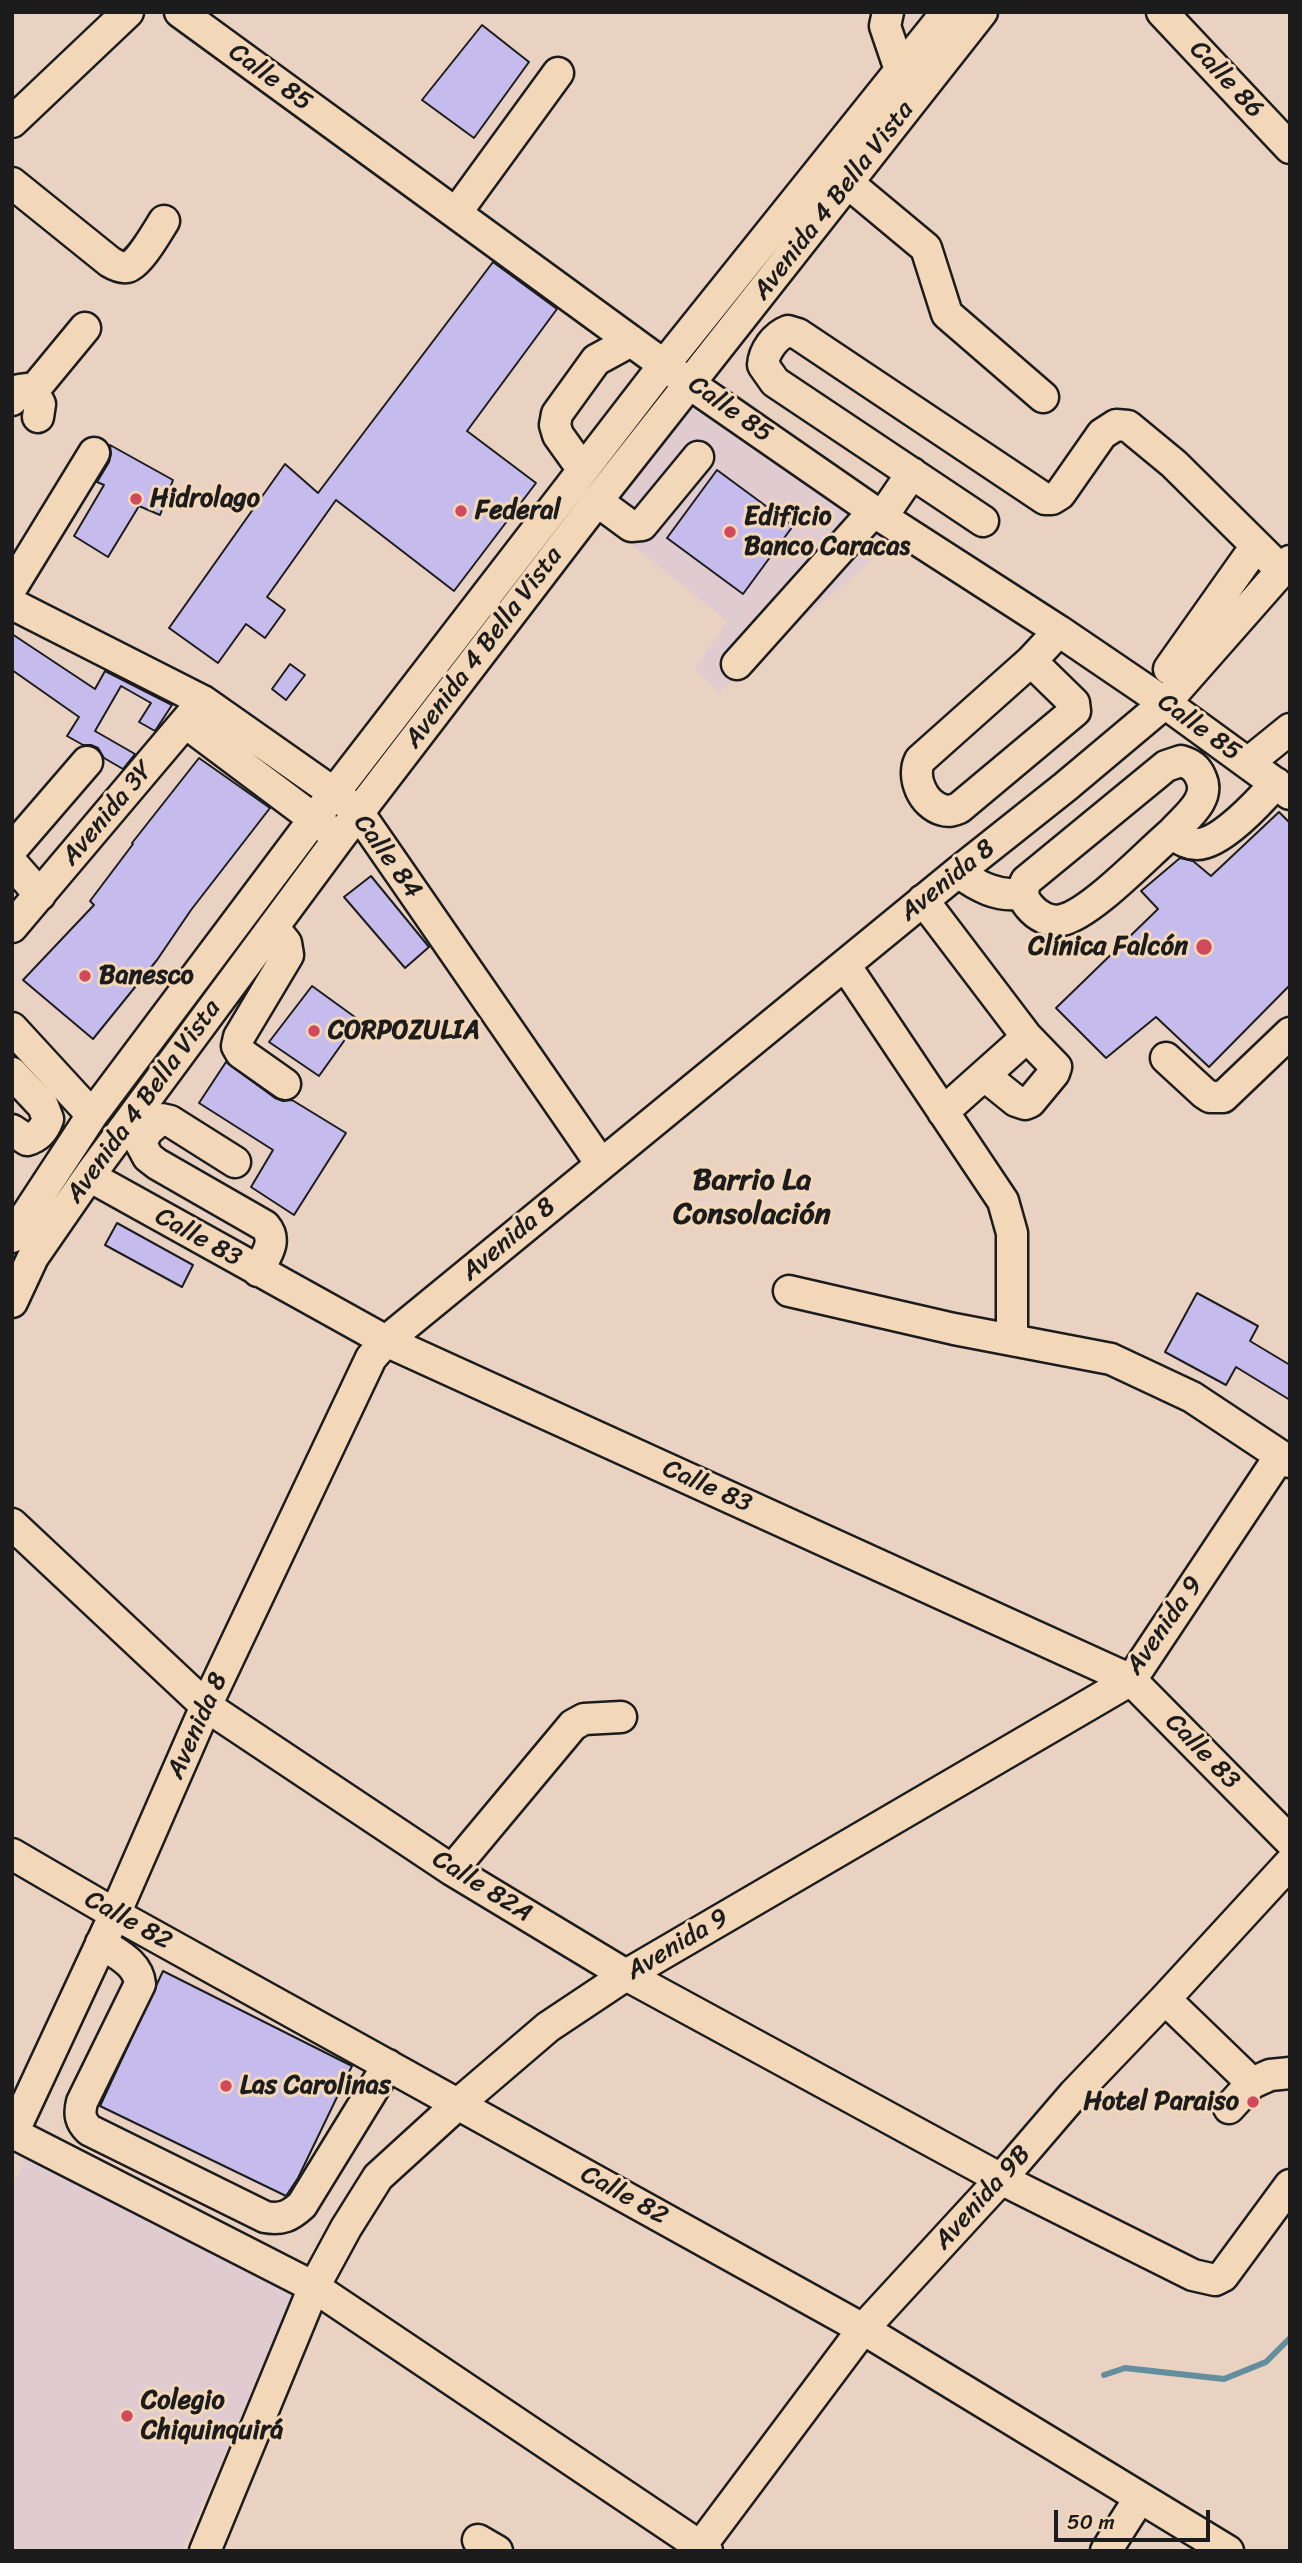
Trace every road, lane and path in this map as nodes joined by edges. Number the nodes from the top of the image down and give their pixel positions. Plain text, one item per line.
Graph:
1 (128, 12) edge
2 (180, 12) edge
3 (888, 12) edge
4 (947, 12) edge
5 (982, 12) edge
6 (1162, 12) edge
7 (900, 71) junction
8 (558, 73) dead end
9 (12, 122) edge
10 (1290, 148) edge
11 (12, 183) edge
12 (848, 183) junction
13 (456, 213) junction
14 (164, 221) dead end
15 (85, 328) dead end
16 (631, 341) junction
17 (664, 365) junction
18 (690, 384) junction
19 (1042, 397) dead end
20 (28, 403) edge
21 (93, 453) dead end
22 (698, 457) dead end
23 (583, 470) junction
24 (912, 474) junction
25 (597, 501) junction
26 (878, 514) junction
27 (983, 521) dead end
28 (1256, 546) junction
29 (22, 549) edge
30 (1285, 565) edge
31 (12, 587) edge
32 (12, 604) edge
33 (1059, 631) junction
34 (1031, 661) junction
35 (737, 664) dead end
36 (1169, 668) dead end
37 (1165, 702) junction
38 (195, 712) junction
39 (1290, 729) edge
40 (87, 762) dead end
41 (1248, 763) junction
42 (1286, 791) edge
43 (334, 793) junction
44 (358, 813) junction
45 (314, 819) junction
46 (1172, 833) junction
47 (339, 838) junction
48 (12, 849) edge
49 (12, 863) edge
50 (958, 872) junction
51 (1023, 893) junction
52 (40, 895) junction
53 (923, 901) junction
54 (12, 927) edge
55 (273, 927) junction
56 (845, 965) junction
57 (12, 1028) edge
58 (1290, 1033) edge
59 (1027, 1037) junction
60 (1166, 1058) dead end
61 (12, 1073) edge
62 (985, 1076) junction
63 (285, 1084) dead end
64 (943, 1112) junction
65 (92, 1115) junction
66 (12, 1130) edge
67 (235, 1162) dead end
68 (601, 1164) junction
69 (89, 1176) junction
70 (12, 1237) edge
71 (258, 1271) junction
72 (789, 1291) dead end
73 (12, 1302) edge
74 (1012, 1340) junction
75 (386, 1341) junction
76 (1285, 1459) edge
77 (12, 1524) edge
78 (1132, 1680) junction
79 (206, 1706) junction
80 (621, 1717) dead end
81 (1290, 1842) edge
82 (12, 1854) edge
83 (1290, 1863) edge
84 (452, 1870) junction
85 (115, 1914) junction
86 (101, 1943) junction
87 (626, 1975) junction
88 (1165, 1999) junction
89 (388, 2065) junction
90 (1290, 2073) edge
91 (1252, 2083) junction
92 (458, 2104) junction
93 (1229, 2108) dead end
94 (13, 2134) edge
95 (1001, 2179) junction
96 (1290, 2185) edge
97 (314, 2287) junction
98 (863, 2329) junction
99 (1139, 2499) junction
100 (701, 2549) edge
101 (205, 2551) edge
102 (1106, 2551) edge
103 (1228, 2551) edge

1 - 9 street
2 - 13 street, Calle 85
3 - 7 street
4 - 7 street, Avenida 4 Bella Vista
5 - 12 street, Avenida 4 Bella Vista
6 - 10 street, Calle 86
7 - 17 street, Avenida 4 Bella Vista
8 - 13 street
11 - 14 street
12 - 18 street, Avenida 4 Bella Vista
12 - 19 street
13 - 16 street, Calle 85
15 - 20 street
16 - 17 street, Calle 85
16 - 23 street
17 - 18 street, Calle 85
17 - 23 street, Avenida 4 Bella Vista
18 - 25 street, Avenida 4 Bella Vista
18 - 26 street, Calle 85
21 - 29 street
22 - 25 street
23 - 43 street, Avenida 4 Bella Vista
24 - 26 street
24 - 27 street
24 - 28 street
25 - 44 street, Avenida 4 Bella Vista
26 - 33 street, Calle 85
26 - 35 street
28 - 30 street
28 - 36 street
29 - 31 street
30 - 37 street, Avenida 8
32 - 38 street, Calle 84
33 - 34 street
33 - 37 street, Calle 85
34 - 34 street
37 - 41 street, Calle 85
37 - 50 street, Avenida 8
38 - 43 street, Calle 84
38 - 45 street, Calle 84
38 - 52 street, Avenida 3Y
39 - 41 street
40 - 48 street
41 - 42 street, Calle 85
42 - 46 street
43 - 44 street, Calle 84
43 - 45 street, Avenida 4 Bella Vista
44 - 47 street, Avenida 4 Bella Vista
44 - 68 street, Calle 84
45 - 47 street, Calle 84
45 - 65 street, Avenida 4 Bella Vista
46 - 51 street
46 - 51 street
47 - 55 street, Avenida 4 Bella Vista
49 - 52 street
50 - 51 street
50 - 53 street, Avenida 8
52 - 54 street, Avenida 3Y
53 - 56 street, Avenida 8
53 - 59 street
55 - 63 street
55 - 69 street, Avenida 4 Bella Vista
56 - 64 street
56 - 68 street, Avenida 8
57 - 65 street
58 - 60 street
59 - 62 street
59 - 62 street
61 - 66 street
62 - 64 street
64 - 74 street
65 - 70 street, Avenida 4 Bella Vista
67 - 71 street
68 - 75 street, Avenida 8
69 - 71 street, Calle 83
69 - 73 street, Avenida 4 Bella Vista
71 - 75 street, Calle 83
72 - 74 street
74 - 76 street
75 - 78 street, Calle 83
75 - 79 street, Avenida 8
76 - 78 street, Avenida 9
77 - 79 street, Calle 82A
78 - 81 street, Calle 83
78 - 87 street, Avenida 9
79 - 84 street, Calle 82A
79 - 85 street, Avenida 8
80 - 84 street
82 - 85 street, Calle 82
83 - 88 street, Avenida 9B
84 - 87 street, Calle 82A
85 - 86 street, Avenida 8
85 - 89 street, Calle 82
86 - 89 street
86 - 94 street, Avenida 8
87 - 92 street, Avenida 9
87 - 95 street, Calle 82A
88 - 91 street
88 - 95 street, Avenida 9B
89 - 92 street, Calle 82
90 - 91 street
91 - 93 street
92 - 97 street, Avenida 9
92 - 98 street, Calle 82
94 - 97 street
95 - 96 street, Calle 82A
95 - 98 street, Avenida 9B
97 - 100 street
97 - 101 street, Avenida 9
98 - 99 street, Calle 82
98 - 100 street, Avenida 9B
99 - 102 street
99 - 103 street, Calle 82

